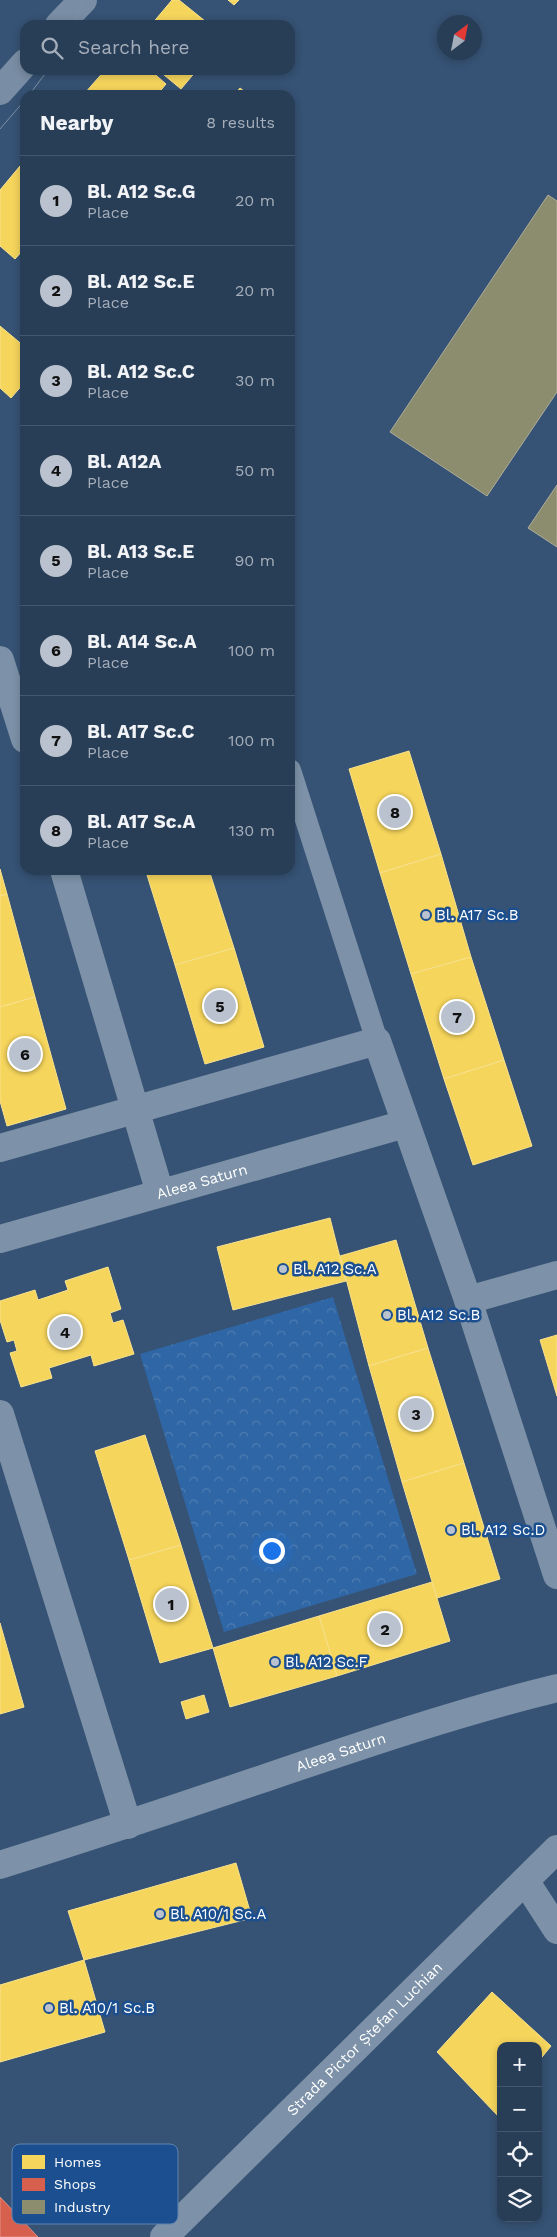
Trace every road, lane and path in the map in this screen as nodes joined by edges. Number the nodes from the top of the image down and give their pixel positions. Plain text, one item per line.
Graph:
1 (20, 69) edge
2 (0, 91) edge
3 (0, 660) edge
4 (20, 723) edge
5 (295, 786) edge
6 (65, 875) edge
7 (377, 1041) junction
8 (135, 1108) junction
9 (405, 1124) junction
10 (0, 1148) edge
11 (160, 1193) junction
12 (0, 1239) edge
13 (557, 1275) edge
14 (468, 1300) junction
15 (0, 1414) edge
16 (557, 1575) edge
17 (557, 1688) edge
18 (128, 1825) junction
19 (557, 1849) edge
20 (0, 1864) edge
21 (526, 1882) junction
22 (557, 1930) edge
23 (178, 2223) edge
24 (177, 2224) edge
25 (164, 2237) edge

1 - 2 main road
3 - 4 street
5 - 7 lane
6 - 8 street
7 - 8 street
7 - 9 street
8 - 10 street
8 - 11 street
9 - 11 street, Aleea Saturn
9 - 14 street
11 - 12 street, Aleea Saturn
13 - 14 street
14 - 16 street
15 - 18 street
17 - 18 street, Aleea Saturn
18 - 20 street, Aleea Saturn
19 - 21 street, Strada Pictor Ștefan Luchian
21 - 22 street
21 - 23 street, Strada Pictor Ștefan Luchian
24 - 25 street, Strada Pictor Ștefan Luchian

